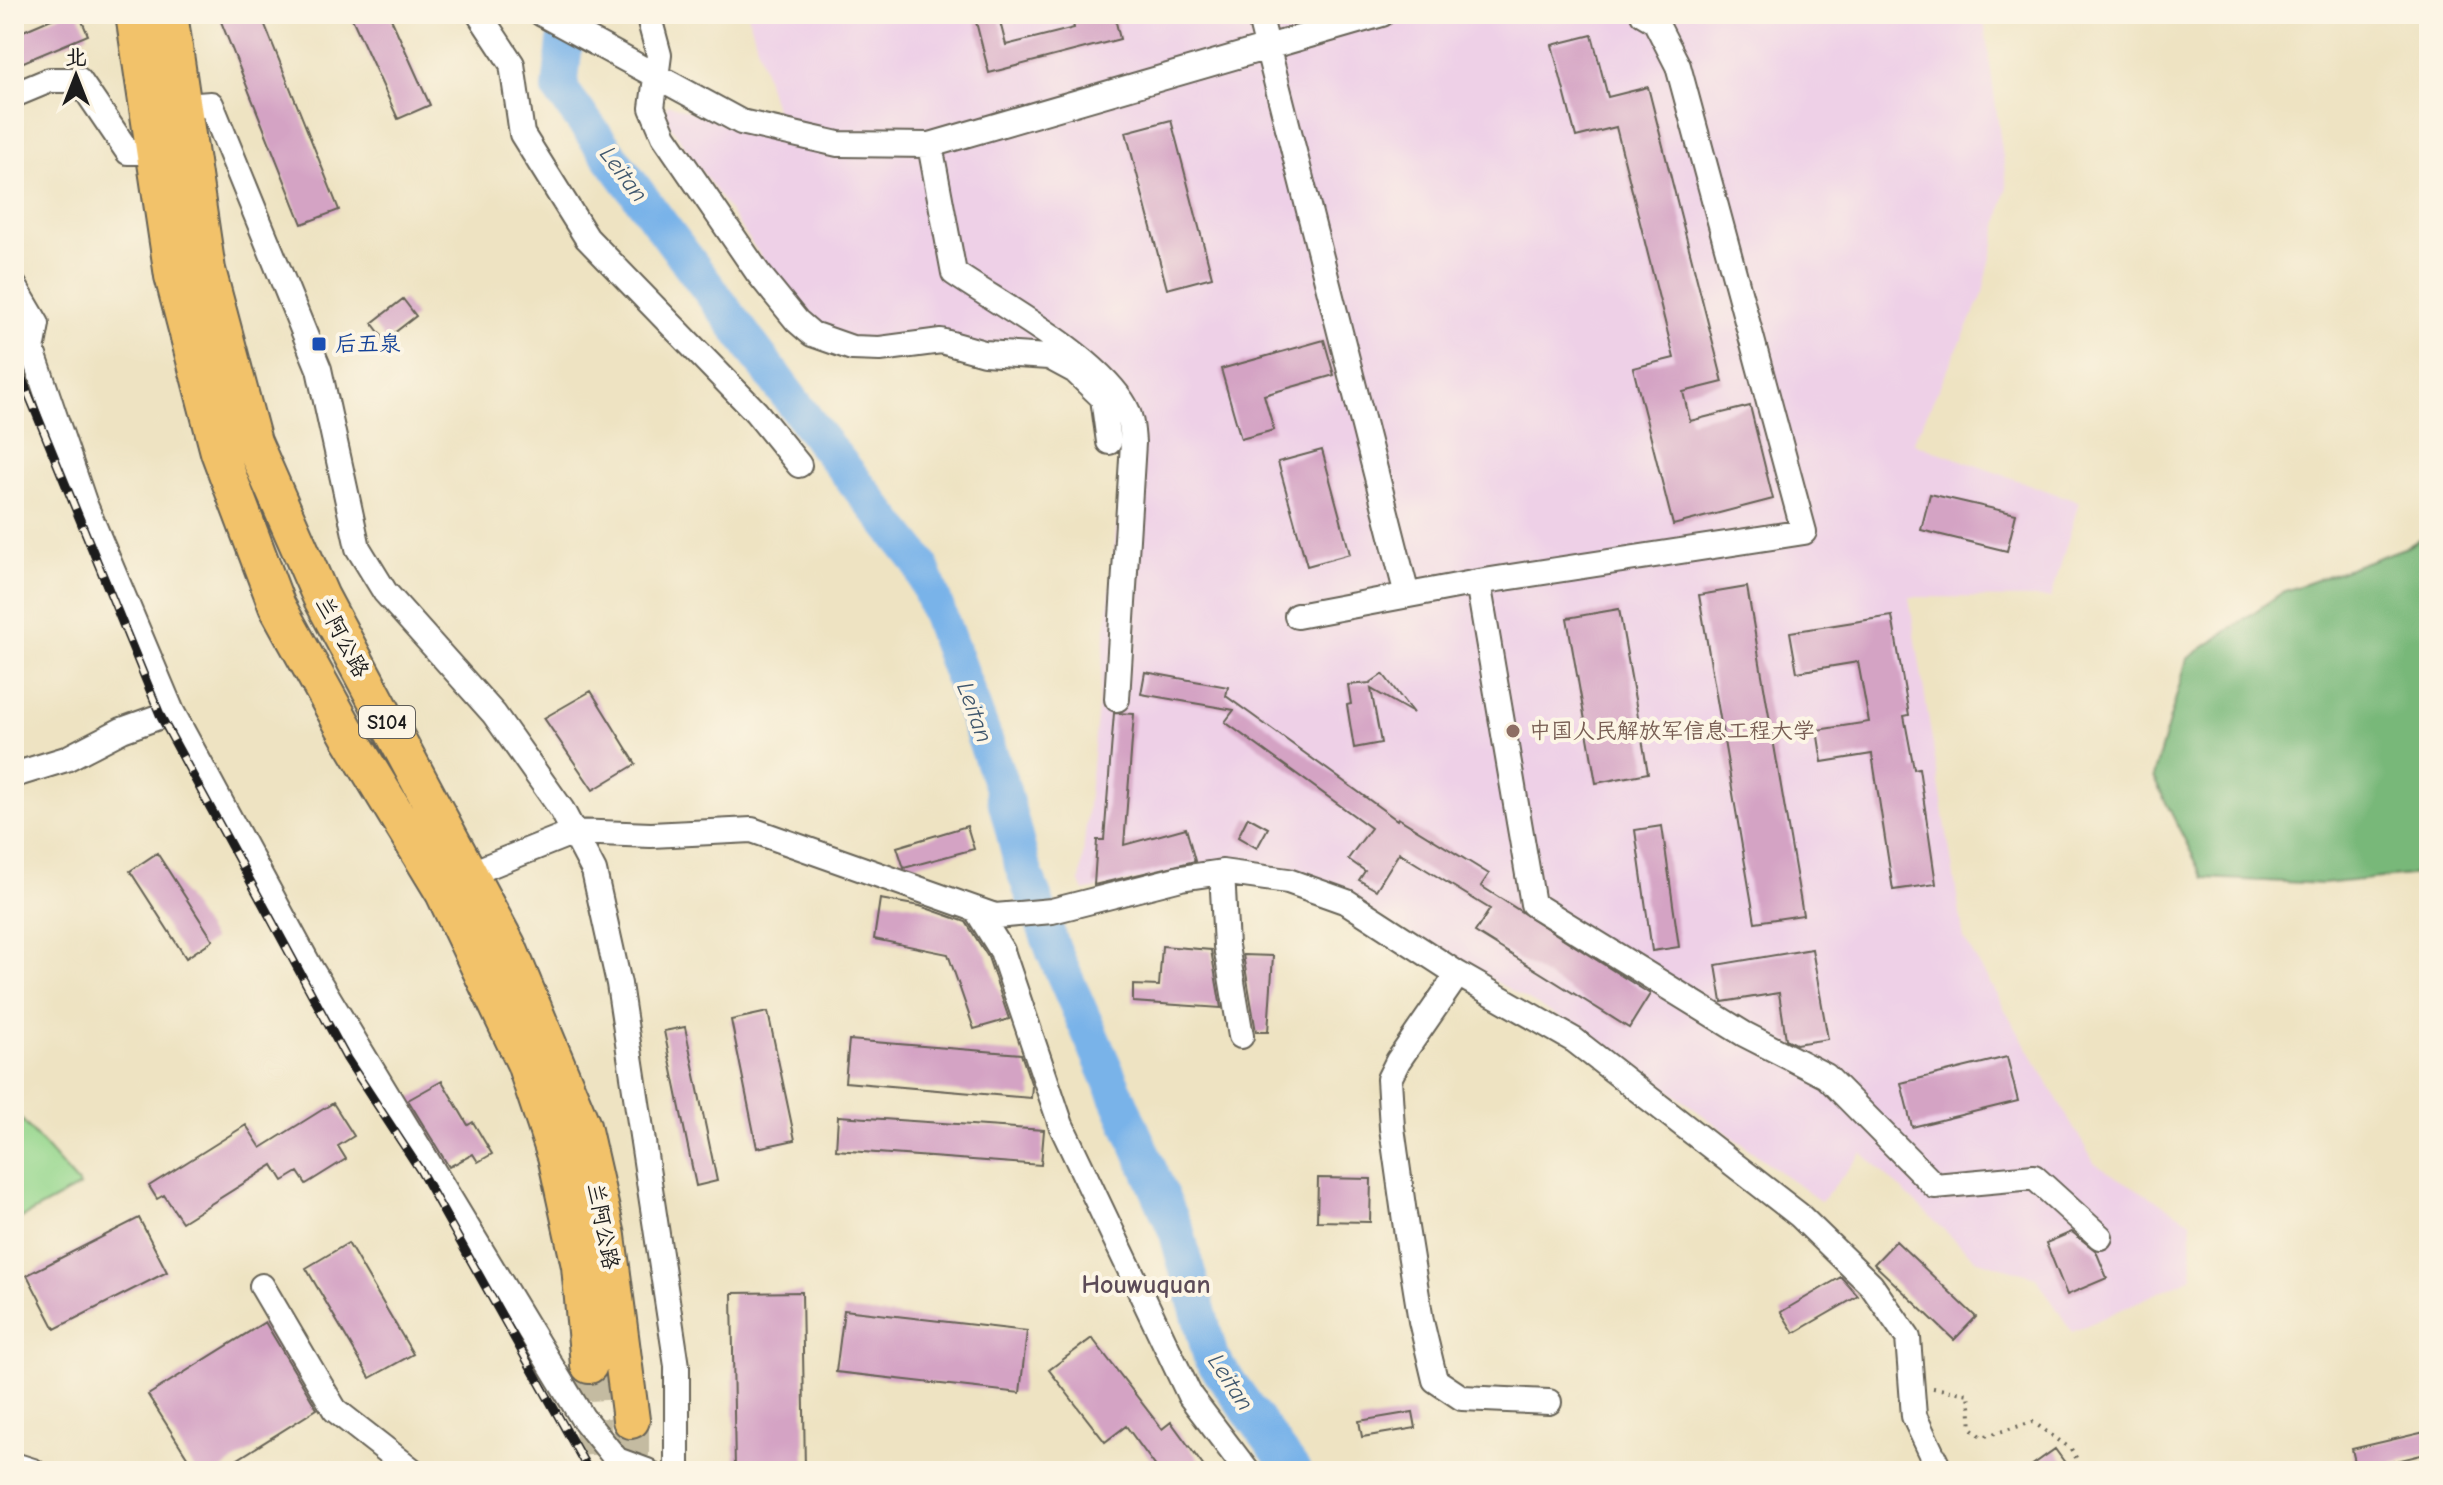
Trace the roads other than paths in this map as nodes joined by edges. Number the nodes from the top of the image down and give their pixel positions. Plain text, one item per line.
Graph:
1 (134, 14) edge
2 (169, 14) edge
3 (479, 14) edge
4 (544, 14) edge
5 (648, 14) edge
6 (1259, 14) edge
7 (1382, 14) edge
8 (1643, 14) edge
9 (1267, 45) junction
10 (655, 76) junction
11 (14, 95) edge
12 (184, 106) junction
13 (930, 145) junction
14 (155, 152) junction
15 (14, 285) edge
16 (1109, 442) dead end
17 (799, 465) dead end
18 (1478, 582) junction
19 (1407, 595) junction
20 (1297, 616) dead end
21 (1117, 699) dead end
22 (172, 712) junction
23 (14, 775) edge
24 (574, 832) junction
25 (1222, 872) junction
26 (457, 883) junction
27 (986, 913) junction
28 (1458, 974) junction
29 (1241, 1036) dead end
30 (2100, 1237) dead end
31 (262, 1286) dead end
32 (589, 1365) tunnel mouth
33 (1549, 1402) dead end
34 (631, 1420) tunnel mouth
35 (14, 1465) edge
36 (33, 1471) edge
37 (413, 1471) edge
38 (647, 1471) edge
39 (677, 1471) edge
40 (1247, 1471) edge
41 (1940, 1471) edge

1 - 14 highway, 兰阿公路 / S104
2 - 12 highway, 兰阿公路 / S104
3 - 17 street
4 - 10 street
5 - 10 street
6 - 9 street
7 - 9 street
8 - 18 street
9 - 13 street
9 - 19 street
10 - 13 street
10 - 16 street
11 - 14 street
12 - 24 street
12 - 26 highway, 兰阿公路 / S104
13 - 21 street
14 - 26 highway, 兰阿公路 / S104
15 - 22 street
18 - 19 street
18 - 30 street
19 - 20 street
22 - 23 street
22 - 38 street
24 - 26 street
24 - 27 street
24 - 39 street
25 - 27 street
25 - 28 street
25 - 29 street
26 - 32 highway, 兰阿公路 / S104
26 - 34 highway, 兰阿公路 / S104
27 - 40 street
28 - 33 street
28 - 41 street
31 - 37 street
35 - 36 street

